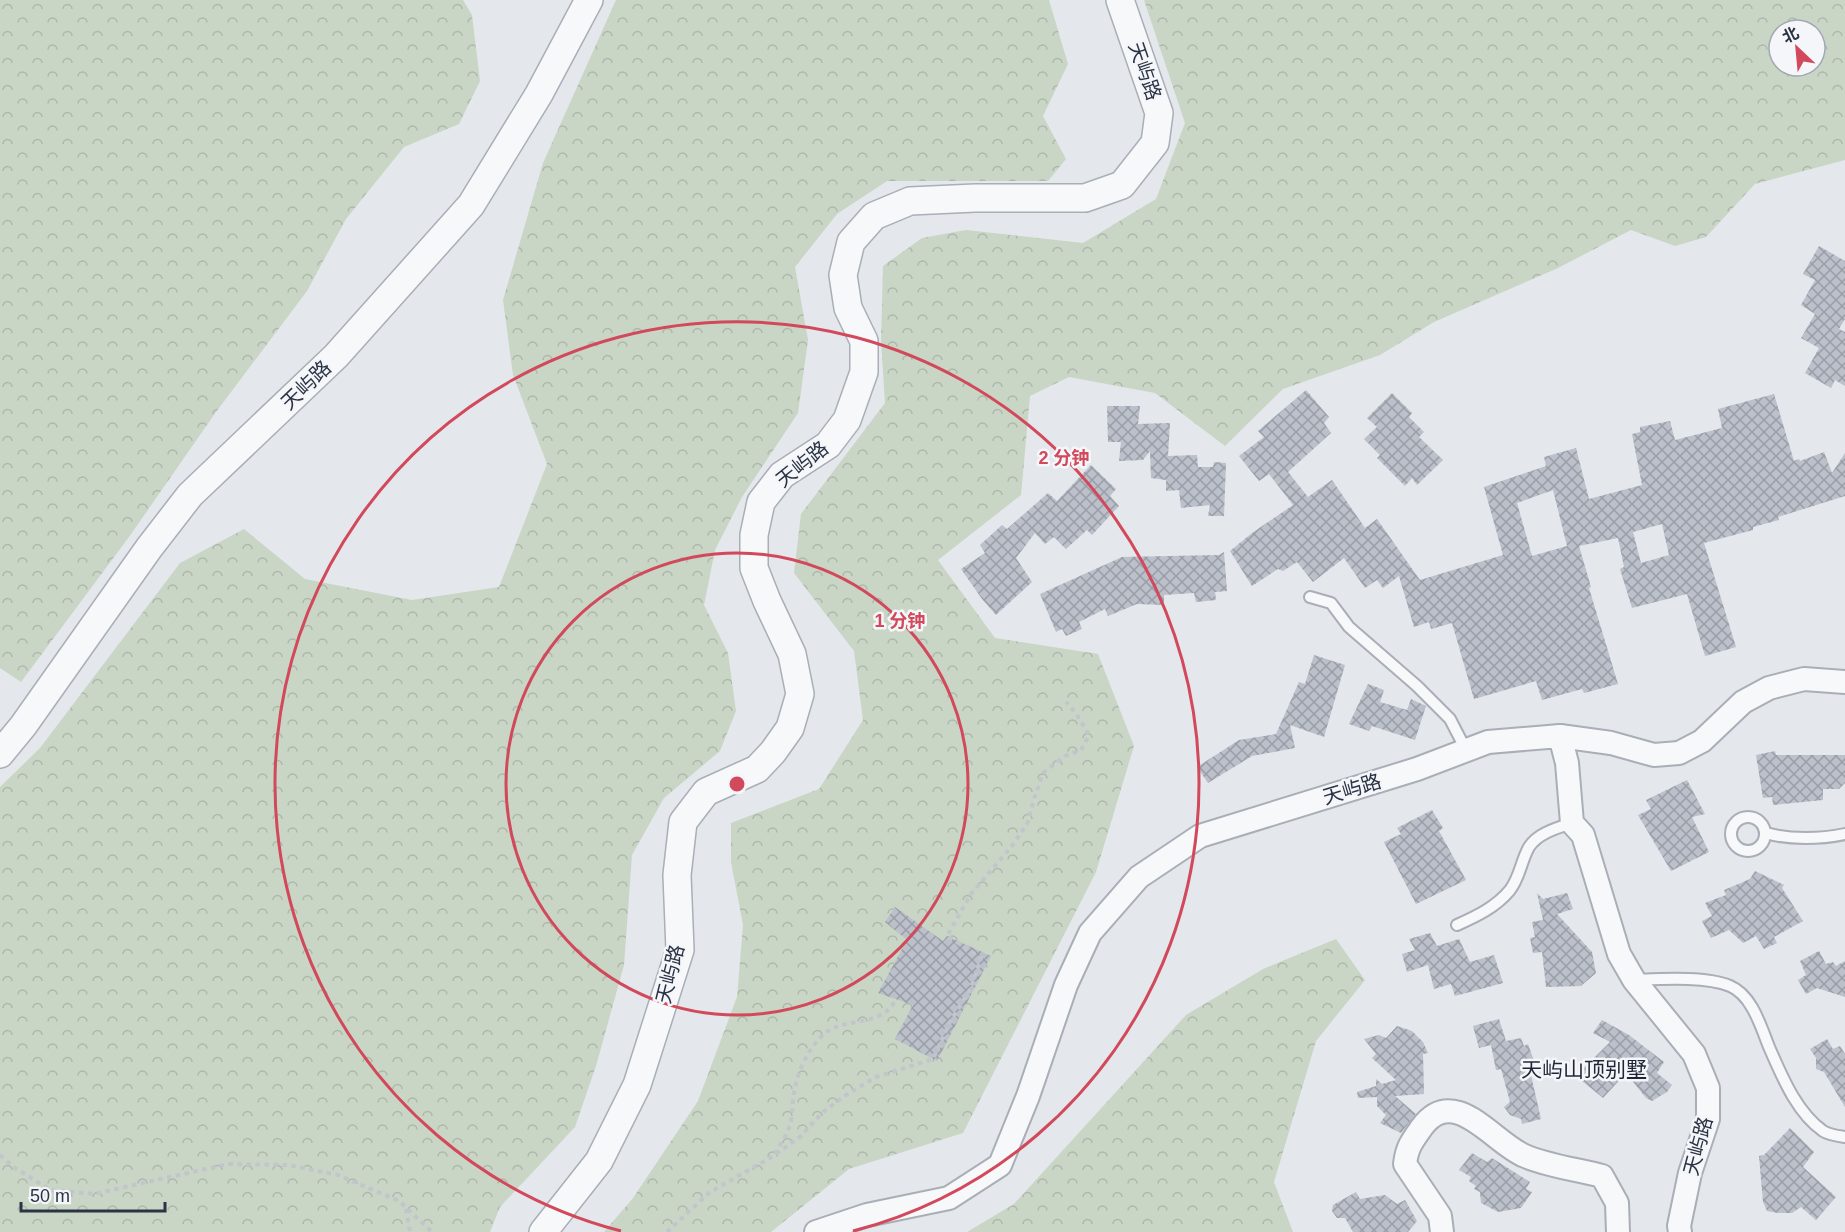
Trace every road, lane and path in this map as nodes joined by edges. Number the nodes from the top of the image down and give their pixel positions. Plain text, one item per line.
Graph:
1 (589, 0) edge
2 (1120, 0) edge
3 (1310, 597) dead end
4 (1845, 682) edge
5 (1066, 702) dead end
6 (1560, 736) junction
7 (1466, 750) junction
8 (0, 754) edge
9 (1572, 823) junction
10 (1766, 833) dead end
11 (1845, 834) edge
12 (1456, 925) dead end
13 (1634, 980) junction
14 (896, 999) dead end
15 (1845, 1137) edge
16 (0, 1155) edge
17 (775, 1155) junction
18 (406, 1208) junction
19 (410, 1232) edge
20 (432, 1232) edge
21 (543, 1232) edge
22 (668, 1232) edge
23 (816, 1232) edge
24 (1442, 1232) edge
25 (1618, 1232) edge
26 (1680, 1232) edge

1 - 8 street, 天屿路
2 - 21 street, 天屿路
3 - 7 lane
4 - 6 street
5 - 17 path
6 - 7 street, 天屿路
6 - 9 street, 天屿路
7 - 23 street, 天屿路
9 - 12 lane
9 - 13 street, 天屿路
10 - 11 lane
13 - 15 lane
13 - 26 street, 天屿路
14 - 17 path
16 - 18 path
17 - 22 path
18 - 19 path
18 - 20 path
24 - 25 street

